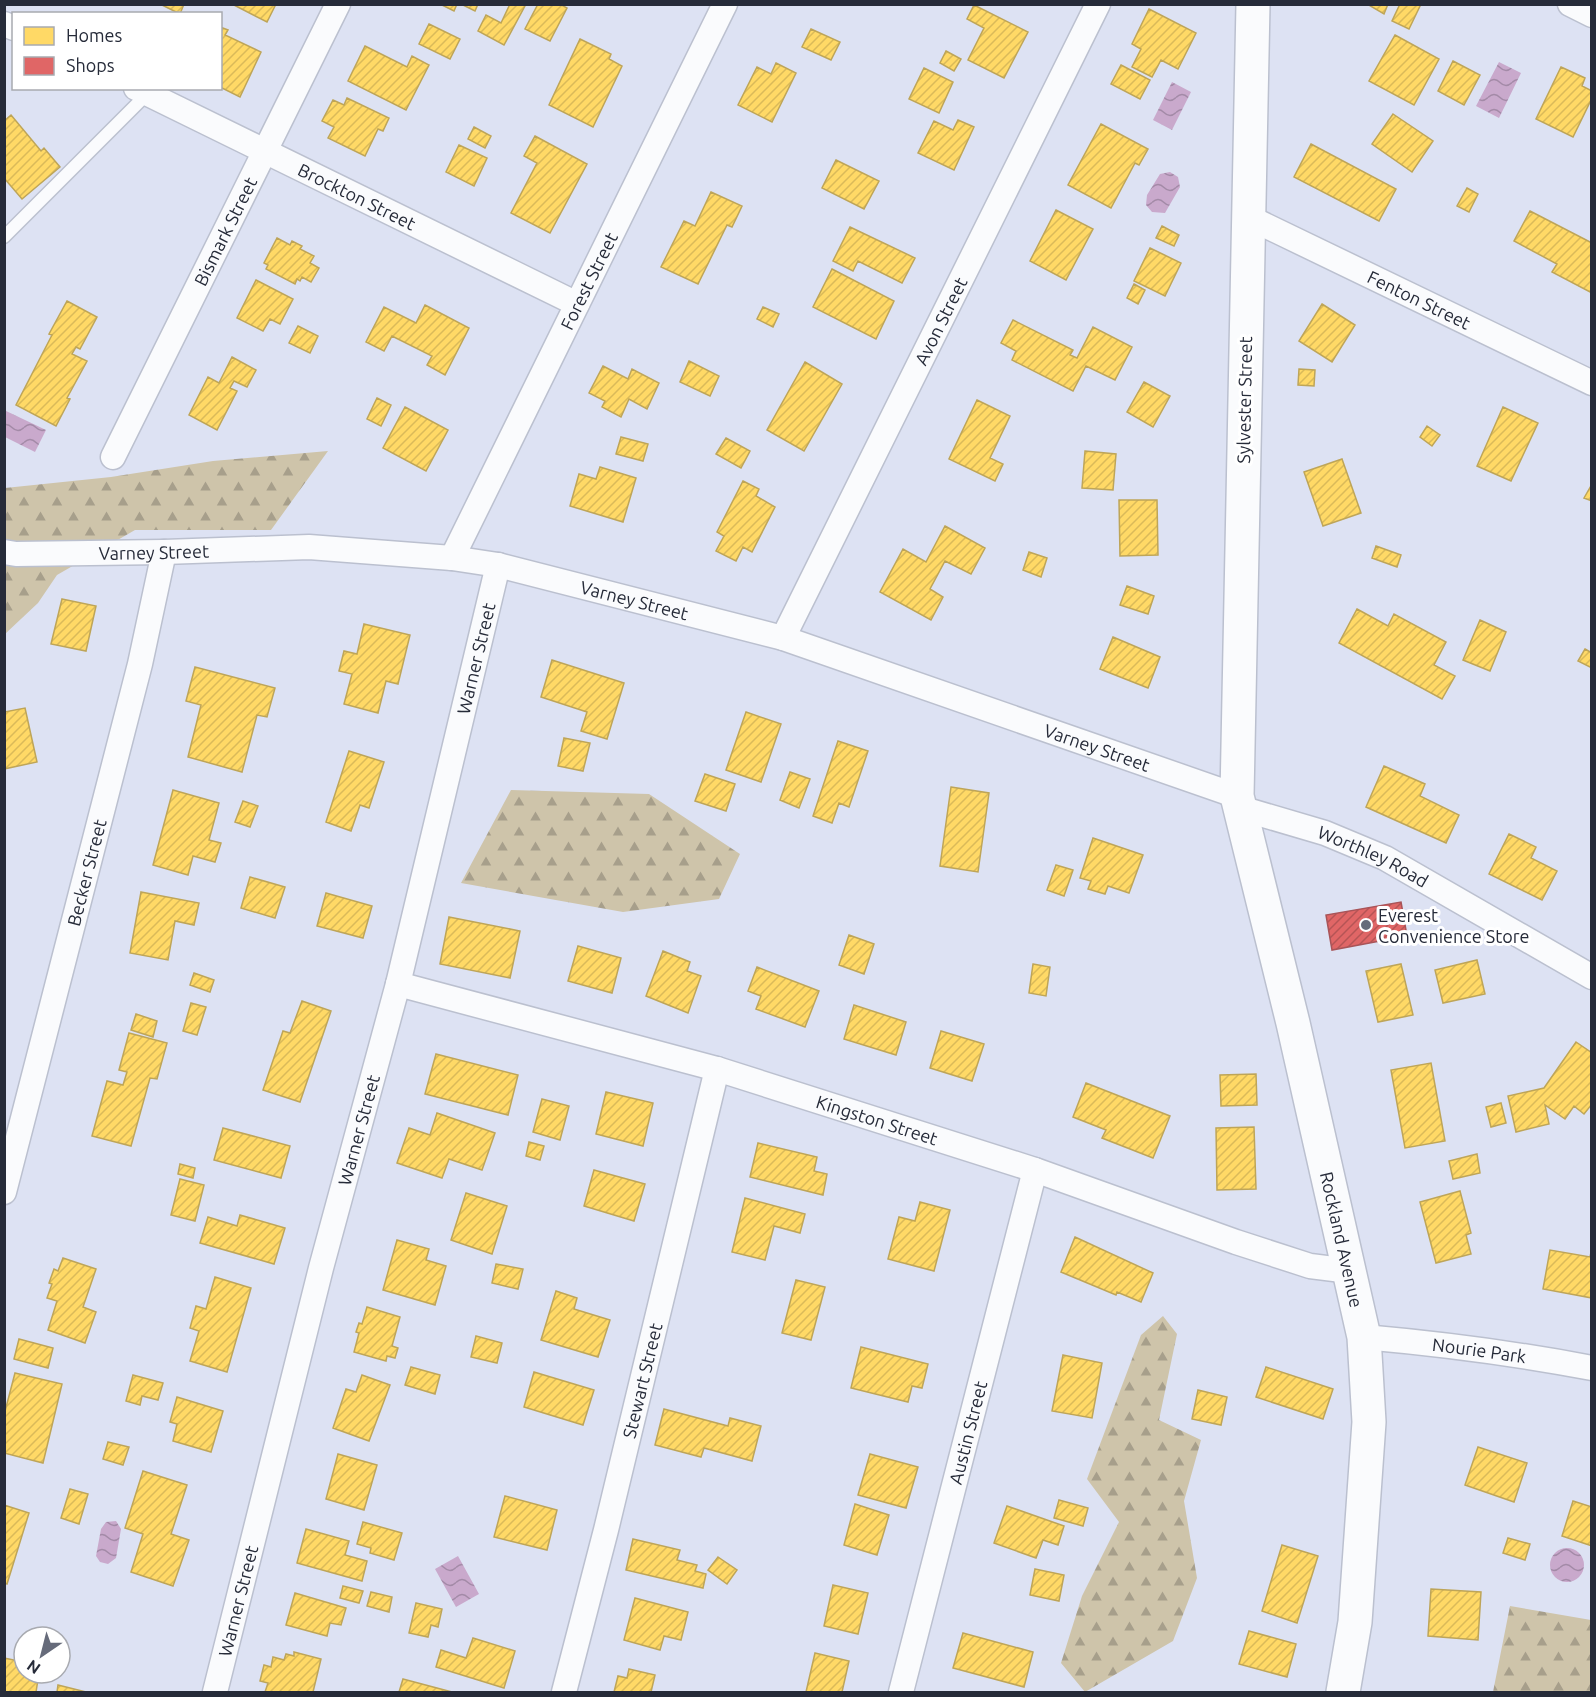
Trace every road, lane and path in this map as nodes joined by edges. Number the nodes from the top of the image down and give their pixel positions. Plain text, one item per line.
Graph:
1 (338, 4) edge
2 (725, 4) edge
3 (1098, 4) edge
4 (1253, 4) edge
5 (1570, 4) edge
6 (1592, 15) edge
7 (141, 91) edge
8 (265, 152) junction
9 (1248, 217) junction
10 (4, 237) edge
11 (577, 304) junction
12 (1592, 383) edge
13 (113, 457) dead end
14 (4, 552) edge
15 (164, 552) junction
16 (452, 558) junction
17 (498, 565) junction
18 (783, 638) junction
19 (1239, 802) junction
20 (1592, 977) edge
21 (398, 984) junction
22 (717, 1069) junction
23 (1035, 1170) junction
24 (4, 1192) edge
25 (1350, 1271) junction
26 (1364, 1338) junction
27 (1592, 1368) edge
28 (215, 1692) edge
29 (564, 1692) edge
30 (901, 1692) edge
31 (1343, 1692) edge

1 - 8 street, Bismark Street
2 - 11 street, Forest Street
3 - 18 street, Avon Street
4 - 9 street, Sylvester Street
5 - 6 street
7 - 8 street, Brockton Street
7 - 10 lane
8 - 11 street, Brockton Street
8 - 13 street, Bismark Street
9 - 12 street, Fenton Street
9 - 19 street, Sylvester Street
11 - 16 street, Forest Street
14 - 15 street, Varney Street
15 - 16 street, Varney Street
15 - 24 street, Becker Street
16 - 17 street, Varney Street
17 - 18 street, Varney Street
17 - 21 street, Warner Street
18 - 19 street, Varney Street
19 - 20 street, Worthley Road
19 - 25 street, Rockland Avenue
21 - 22 street, Kingston Street
21 - 28 street, Warner Street
22 - 23 street, Kingston Street
22 - 29 street, Stewart Street
23 - 25 street, Kingston Street
23 - 30 street, Austin Street
25 - 26 street, Rockland Avenue
26 - 27 street, Nourie Park
26 - 31 street, Rockland Avenue

